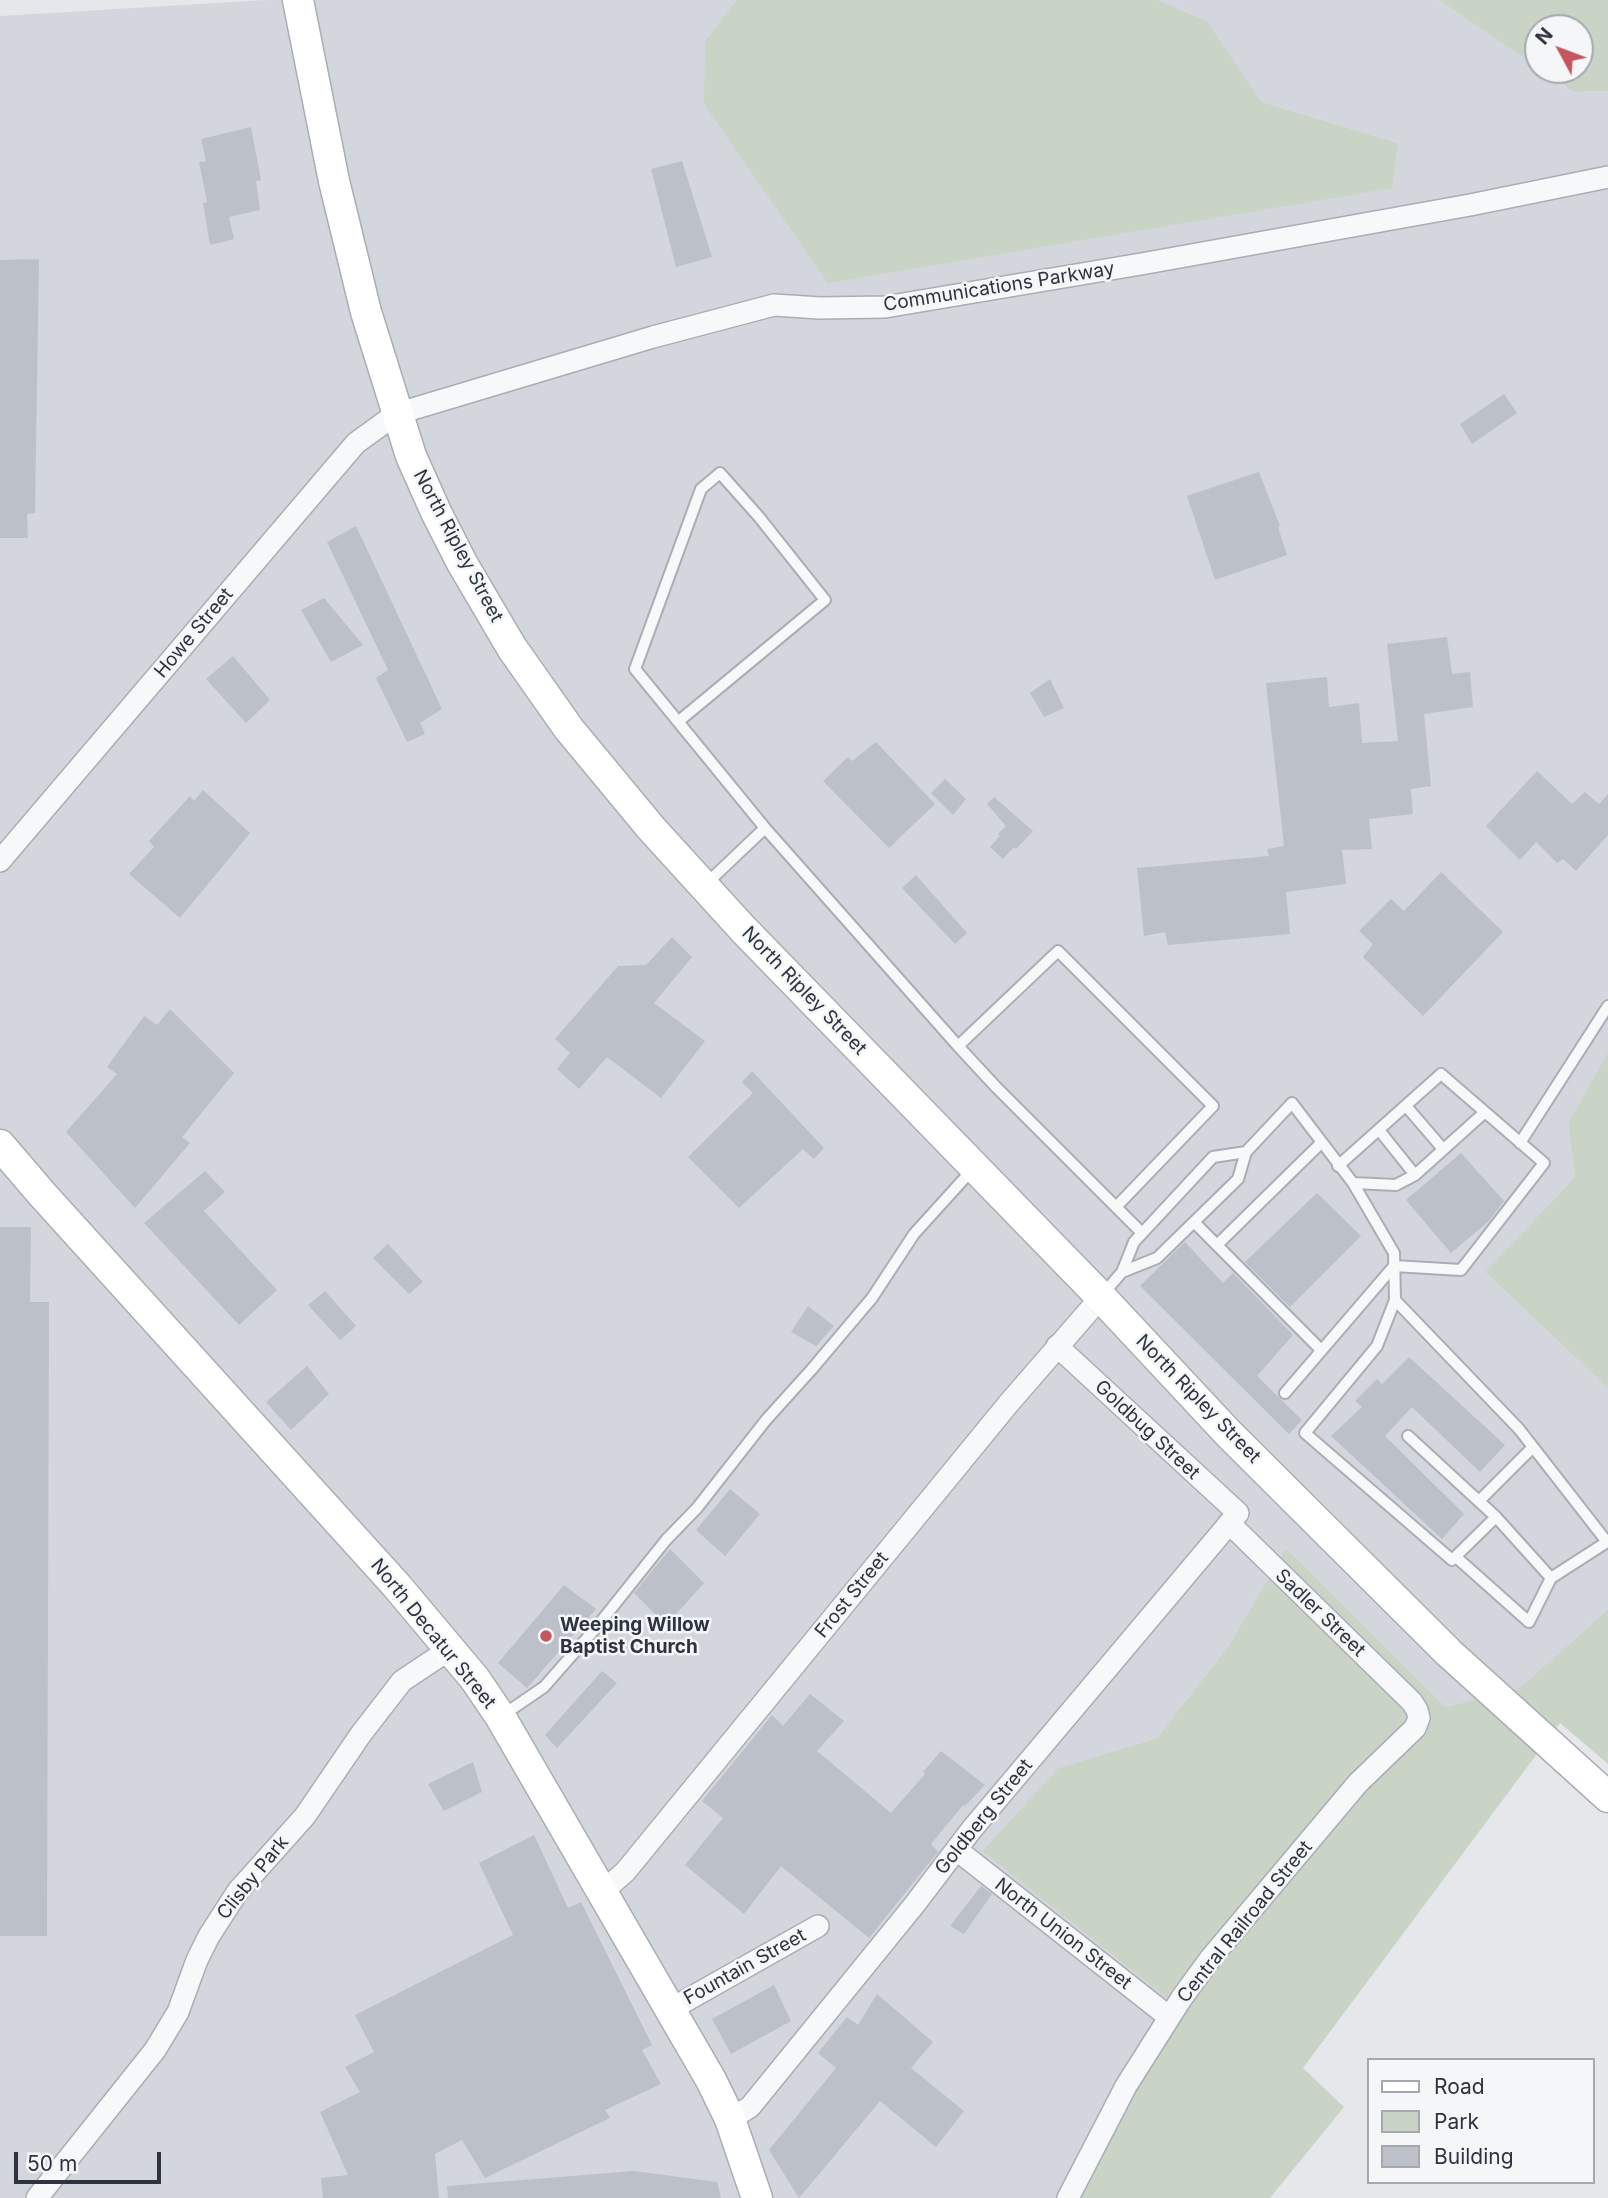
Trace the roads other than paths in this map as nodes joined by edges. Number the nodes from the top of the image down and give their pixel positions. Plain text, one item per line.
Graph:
1 (298, 0) edge
2 (1608, 177) edge
3 (397, 414) junction
4 (679, 721) junction
5 (765, 828) junction
6 (0, 861) edge
7 (703, 885) junction
8 (1608, 1006) edge
9 (958, 1046) junction
10 (1406, 1106) junction
11 (1485, 1112) junction
12 (1379, 1129) junction
13 (1321, 1143) junction
14 (1520, 1143) junction
15 (0, 1145) edge
16 (1443, 1149) junction
17 (1246, 1152) junction
18 (1338, 1166) junction
19 (975, 1167) junction
20 (1415, 1175) junction
21 (1353, 1183) junction
22 (1116, 1207) junction
23 (1194, 1222) junction
24 (1142, 1233) junction
25 (1217, 1245) junction
26 (1394, 1266) junction
27 (1122, 1272) junction
28 (1101, 1297) junction
29 (1395, 1300) junction
30 (1057, 1346) junction
31 (1321, 1350) junction
32 (1284, 1393) dead end
33 (1408, 1436) dead end
34 (1533, 1447) junction
35 (1479, 1501) junction
36 (1496, 1517) junction
37 (1234, 1518) junction
38 (1456, 1557) junction
39 (1551, 1578) junction
40 (450, 1649) junction
41 (1412, 1702) joint
42 (500, 1716) junction
43 (1608, 1797) edge
44 (957, 1850) junction
45 (602, 1892) junction
46 (818, 1926) dead end
47 (671, 2009) junction
48 (1169, 2017) junction
49 (730, 2119) junction
50 (37, 2198) edge
51 (757, 2198) edge
52 (1068, 2198) edge

1 - 3 main road, North Ripley Street
2 - 3 street, Communications Parkway
3 - 6 street, Howe Street
3 - 7 main road, North Ripley Street
4 - 4 lane
4 - 5 lane
5 - 7 lane
5 - 9 lane
7 - 19 main road, North Ripley Street
8 - 14 lane
9 - 22 lane
9 - 22 lane
10 - 11 lane
10 - 12 lane
10 - 16 lane
11 - 14 lane
11 - 16 lane
12 - 18 lane
12 - 20 lane
13 - 17 lane
13 - 18 lane
13 - 25 lane
14 - 26 lane
15 - 40 main road, North Decatur Street
16 - 20 lane
17 - 23 lane
17 - 24 lane
18 - 21 lane
19 - 28 main road, North Ripley Street
19 - 42 lane
20 - 21 lane
21 - 26 lane
22 - 24 lane
23 - 25 lane
23 - 27 lane
24 - 27 lane
25 - 31 lane
26 - 29 lane
26 - 31 lane
27 - 28 lane
28 - 30 street, Frost Street
28 - 43 main road, North Ripley Street
29 - 34 lane
29 - 38 lane
30 - 37 street, Goldbug Street
30 - 45 street, Frost Street
31 - 32 lane
33 - 35 lane
34 - 35 lane
34 - 39 lane
35 - 36 lane
36 - 38 lane
36 - 39 lane
37 - 41 street, Sadler Street
37 - 44 street, Goldberg Street
38 - 39 lane
40 - 42 main road, North Decatur Street
40 - 50 street, Clisby Park
41 - 48 street, Central Railroad Street
42 - 45 main road, North Decatur Street
44 - 48 street, North Union Street
44 - 49 street, Goldberg Street
45 - 47 main road, North Decatur Street
46 - 47 street, Fountain Street
47 - 49 main road, North Decatur Street
48 - 52 street, Central Railroad Street
49 - 51 main road, North Decatur Street

